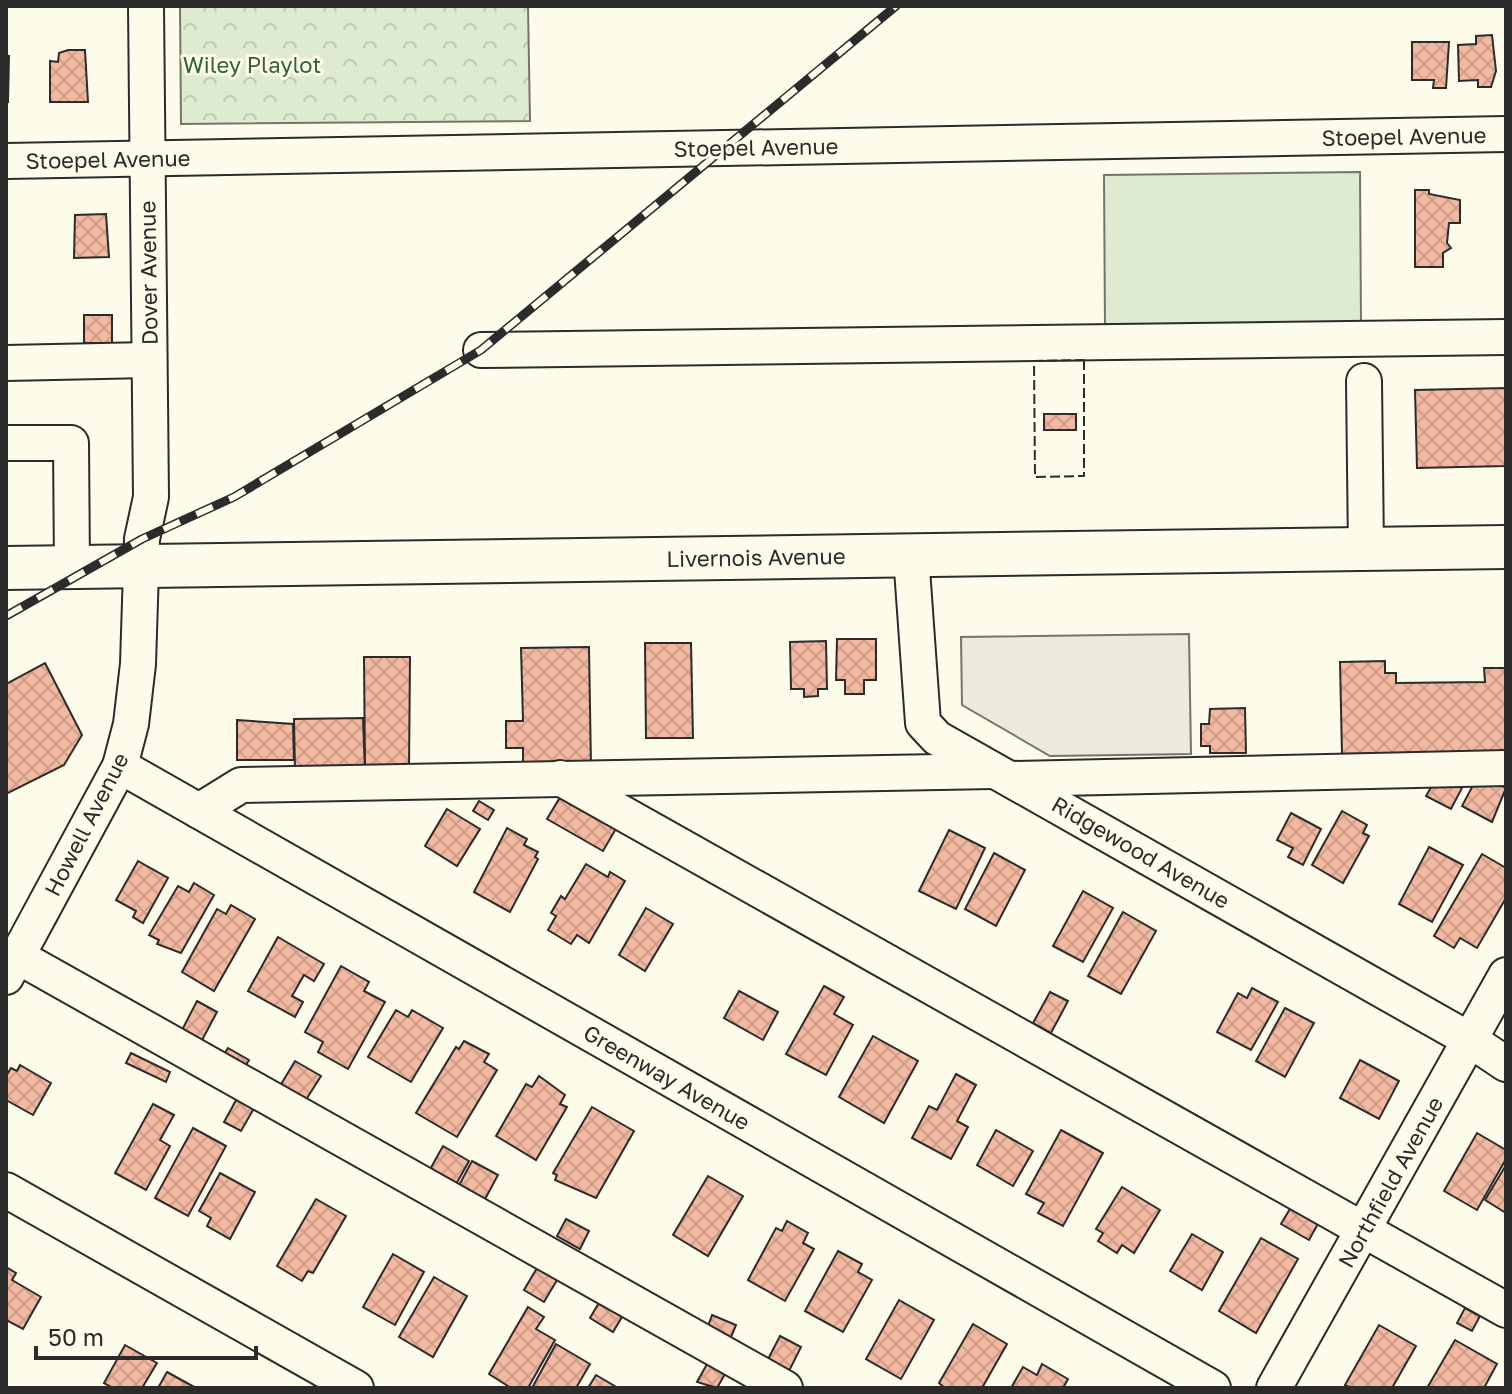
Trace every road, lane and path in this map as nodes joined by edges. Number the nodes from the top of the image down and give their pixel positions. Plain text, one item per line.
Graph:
1 (146, 6) edge
2 (1506, 134) edge
3 (147, 159) junction
4 (6, 161) edge
5 (1506, 337) edge
6 (481, 350) dead end
7 (149, 360) junction
8 (6, 363) edge
9 (1364, 381) dead end
10 (6, 443) edge
11 (1506, 547) edge
12 (1366, 550) junction
13 (141, 552) junction
14 (911, 555) junction
15 (72, 567) junction
16 (6, 568) edge
17 (120, 766) junction
18 (1506, 768) edge
19 (1003, 775) junction
20 (560, 778) junction
21 (199, 811) junction
22 (12, 967) edge
23 (1506, 975) edge
24 (1470, 1040) junction
25 (1506, 1064) edge
26 (6, 1190) edge
27 (1363, 1229) junction
28 (1506, 1310) edge
29 (356, 1388) edge
30 (785, 1388) edge
31 (1213, 1388) edge
32 (1274, 1388) edge

1 - 3 street, Dover Avenue
2 - 3 street, Stoepel Avenue
3 - 4 street, Stoepel Avenue
3 - 7 street, Dover Avenue
5 - 6 street
7 - 8 street
7 - 13 street, Dover Avenue
9 - 12 street
10 - 15 street
11 - 12 main road, Livernois Avenue
12 - 14 main road, Livernois Avenue
13 - 14 main road, Livernois Avenue
13 - 15 main road, Livernois Avenue
13 - 17 street, Howell Avenue
14 - 19 street, Ridgewood Avenue
15 - 16 main road, Livernois Avenue
17 - 21 street, Greenway Avenue
17 - 22 street, Howell Avenue
18 - 19 street
19 - 20 street
19 - 24 street, Ridgewood Avenue
20 - 21 street
20 - 27 street
21 - 31 street, Greenway Avenue
22 - 30 street
23 - 24 street, Northfield Avenue
24 - 25 street, Ridgewood Avenue
24 - 27 street, Northfield Avenue
26 - 29 street
27 - 28 street
27 - 32 street, Northfield Avenue

